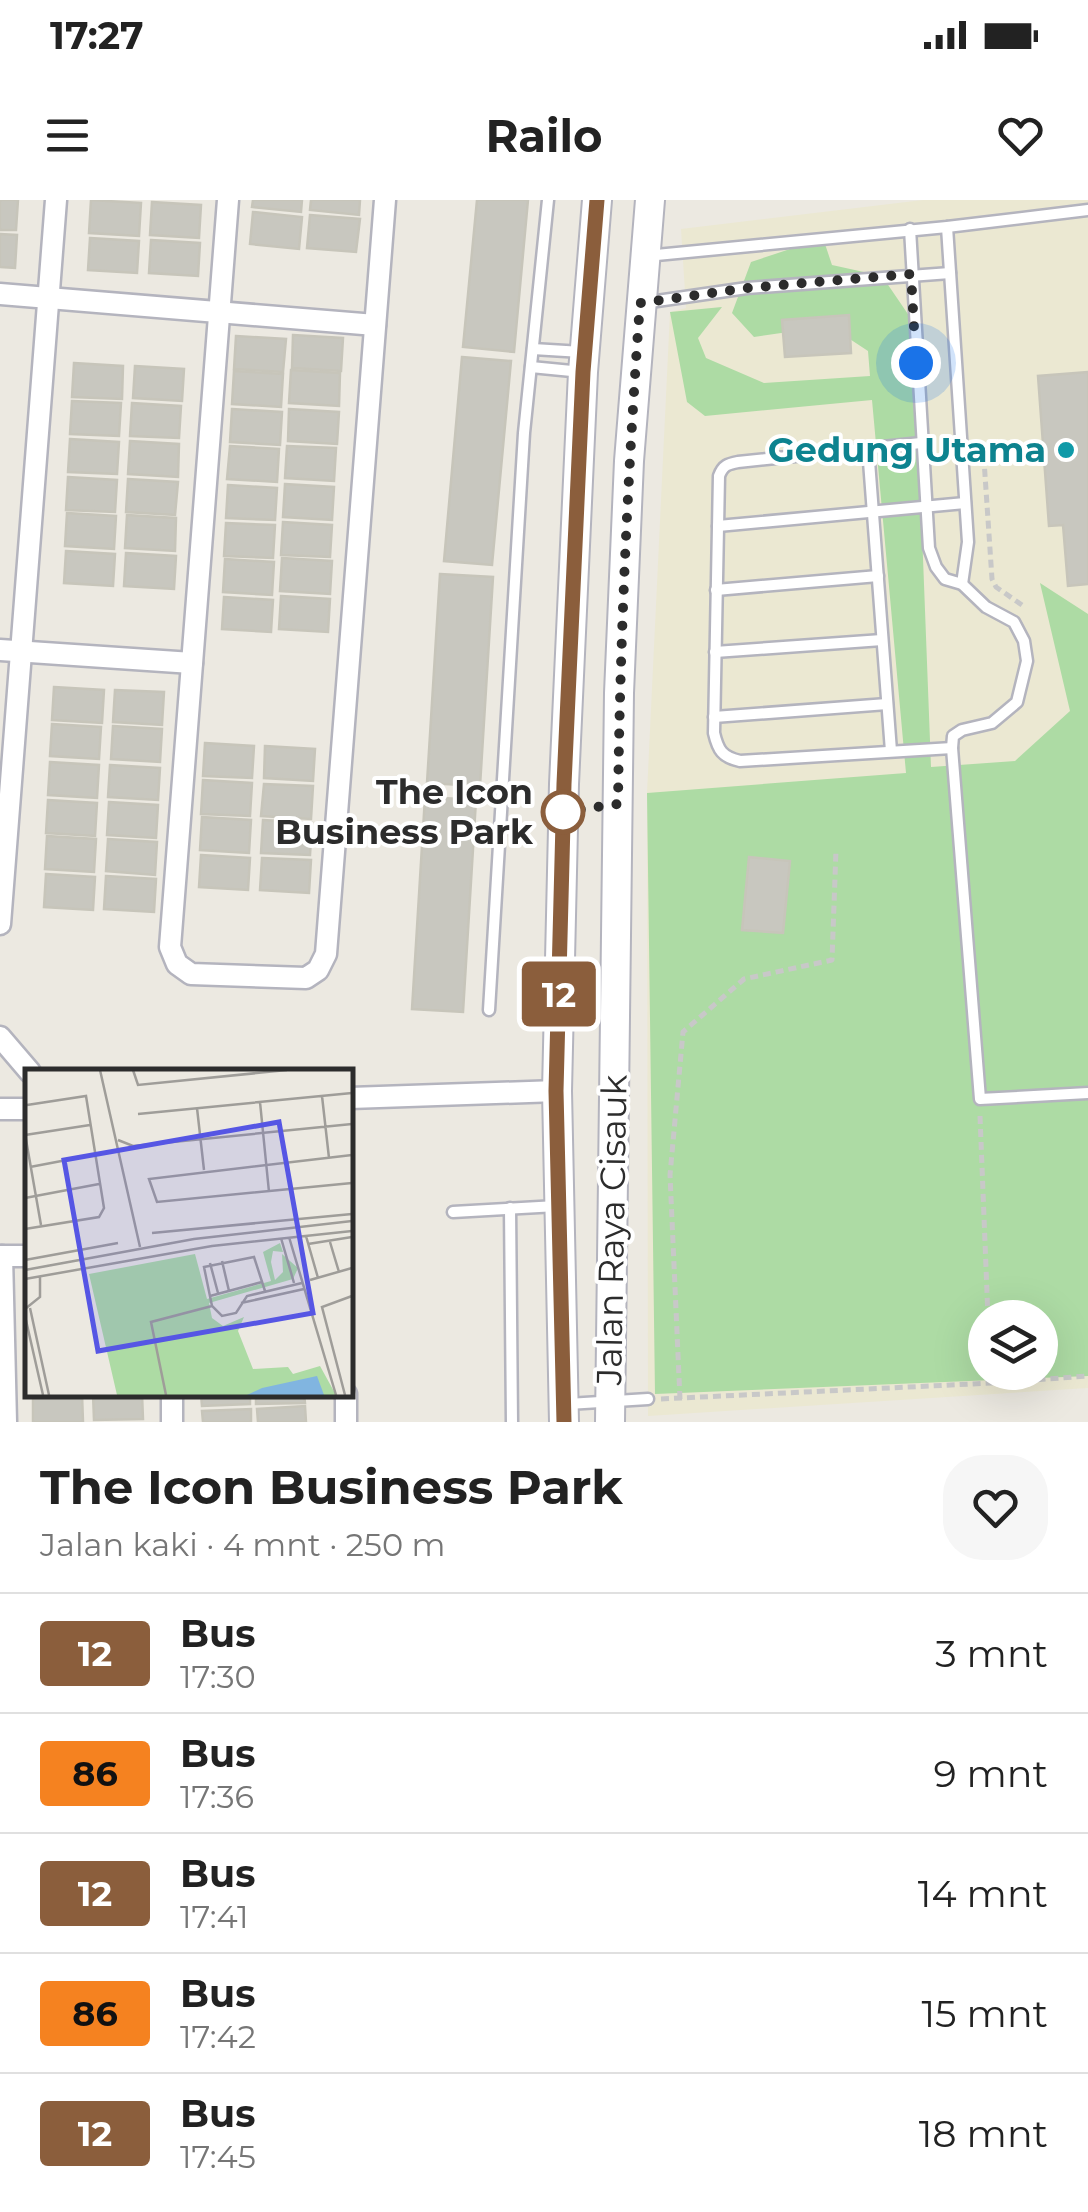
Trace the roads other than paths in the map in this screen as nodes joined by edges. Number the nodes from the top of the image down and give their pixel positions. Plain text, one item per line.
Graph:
1 (56, 200) edge
2 (228, 200) edge
3 (385, 200) edge
4 (548, 200) edge
5 (597, 200) edge
6 (650, 200) edge
7 (1088, 210) edge
8 (946, 227) junction
9 (910, 228) junction
10 (644, 256) junction
11 (950, 273) junction
12 (911, 274) junction
13 (0, 294) edge
14 (48, 298) junction
15 (640, 303) junction
16 (219, 314) junction
17 (375, 325) junction
18 (533, 349) junction
19 (584, 362) junction
20 (530, 367) junction
21 (921, 443) junction
22 (868, 448) junction
23 (965, 503) junction
24 (924, 506) junction
25 (872, 511) junction
26 (718, 526) junction
27 (878, 576) junction
28 (962, 584) junction
29 (716, 590) junction
30 (882, 640) junction
31 (11, 650) edge
32 (715, 652) junction
33 (192, 663) junction
34 (888, 704) junction
35 (714, 717) junction
36 (952, 748) junction
37 (891, 752) junction
38 (0, 924) edge
39 (489, 1010) dead end
40 (0, 1036) edge
41 (28, 1069) edge
42 (556, 1091) junction
43 (1088, 1093) edge
44 (352, 1098) edge
45 (558, 1206) junction
46 (510, 1208) junction
47 (453, 1212) dead end
48 (1, 1256) edge
49 (648, 1399) road end
50 (609, 1412) edge
51 (563, 1413) edge
52 (6, 1422) edge
53 (512, 1422) edge

1 - 14 street
2 - 16 street
3 - 17 street
4 - 18 lane
5 - 19 main road, Jalan Raya Cisauk
6 - 10 main road, Jalan Raya Cisauk
7 - 8 lane
8 - 9 lane
8 - 11 lane
9 - 10 lane
9 - 12 lane
10 - 15 main road, Jalan Raya Cisauk
11 - 12 lane
11 - 23 lane
12 - 15 lane
12 - 21 lane
13 - 14 street
14 - 16 street
14 - 31 street
15 - 50 main road, Jalan Raya Cisauk
16 - 17 street
16 - 33 street
17 - 33 street
18 - 19 lane
18 - 20 lane
19 - 20 lane
19 - 42 main road, Jalan Raya Cisauk
20 - 39 lane
21 - 22 lane
21 - 24 lane
22 - 25 lane
22 - 26 lane
23 - 24 lane
23 - 28 lane
24 - 25 lane
24 - 28 lane
25 - 26 lane
25 - 27 lane
26 - 29 lane
27 - 29 lane
27 - 30 lane
28 - 36 lane
29 - 32 lane
30 - 32 lane
30 - 34 lane
31 - 33 street
31 - 38 street
32 - 35 lane
34 - 35 lane
34 - 37 lane
35 - 37 lane
36 - 37 lane
36 - 43 lane
40 - 41 street
42 - 44 street
42 - 45 main road, Jalan Raya Cisauk
45 - 46 lane
45 - 51 main road, Jalan Raya Cisauk
46 - 47 lane
46 - 53 lane
48 - 52 street
49 - 50 lane
50 - 51 lane

